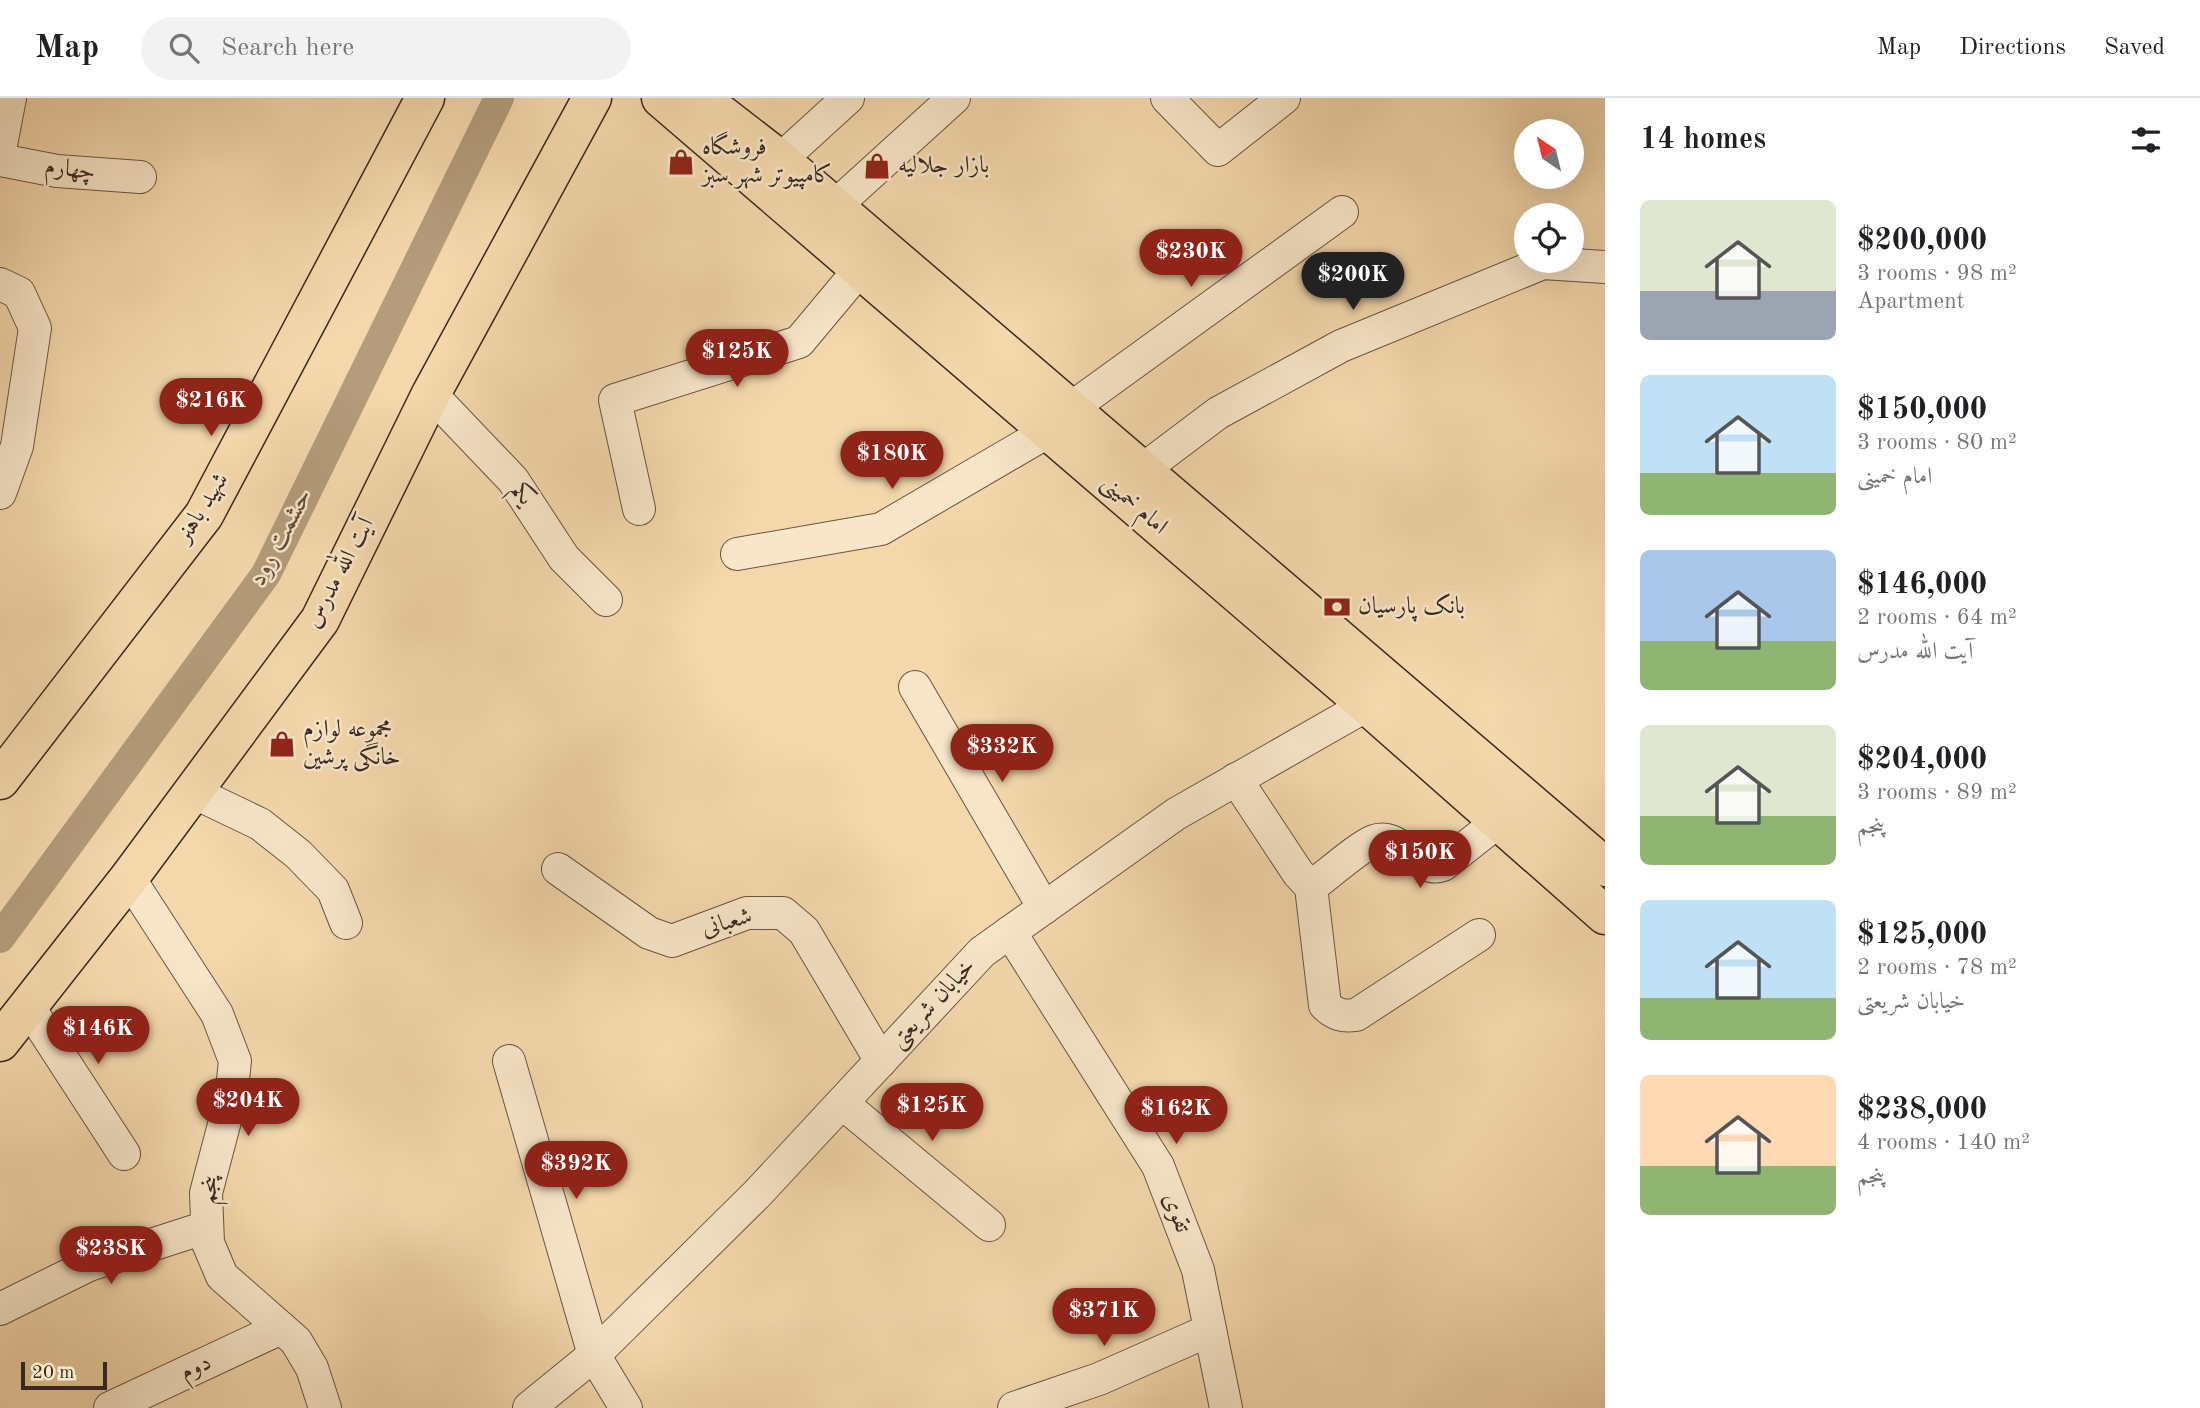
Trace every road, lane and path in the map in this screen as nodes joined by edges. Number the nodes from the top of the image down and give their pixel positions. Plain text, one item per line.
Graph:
1 (10, 98) edge
2 (425, 98) edge
3 (592, 98) edge
4 (661, 98) edge
5 (700, 98) edge
6 (848, 98) edge
7 (954, 98) edge
8 (1167, 98) edge
9 (1284, 98) edge
10 (0, 150) edge
11 (0, 160) edge
12 (780, 160) junction
13 (140, 177) dead end
14 (834, 207) junction
15 (1342, 212) dead end
16 (1605, 267) edge
17 (860, 269) junction
18 (0, 284) edge
19 (430, 394) junction
20 (1059, 420) junction
21 (1141, 471) junction
22 (0, 493) edge
23 (639, 509) dead end
24 (737, 554) dead end
25 (606, 600) dead end
26 (915, 687) dead end
27 (1367, 705) junction
28 (1236, 779) junction
29 (0, 780) edge
30 (193, 792) junction
31 (1499, 821) junction
32 (1605, 867) edge
33 (558, 869) dead end
34 (129, 878) junction
35 (1311, 887) junction
36 (1044, 908) junction
37 (1605, 915) edge
38 (346, 923) dead end
39 (1010, 932) junction
40 (1479, 935) dead end
41 (28, 1006) junction
42 (0, 1042) edge
43 (509, 1061) dead end
44 (881, 1061) junction
45 (842, 1103) junction
46 (124, 1154) dead end
47 (989, 1224) dead end
48 (207, 1227) junction
49 (0, 1309) edge
50 (281, 1328) junction
51 (1210, 1331) junction
52 (594, 1355) junction
53 (110, 1408) edge
54 (325, 1408) edge
55 (529, 1408) edge
56 (626, 1408) edge
57 (1014, 1408) edge
58 (1226, 1408) edge

1 - 10 street
2 - 29 main road, شهید باهنر
3 - 19 main road, آیت الله مدرس
4 - 17 main road, امام خمینی
5 - 12 main road, امام خمینی
6 - 12 street
7 - 14 street
8 - 9 street
11 - 13 street, چهارم
12 - 14 main road, امام خمینی
14 - 20 main road, امام خمینی
15 - 20 street
16 - 21 street
17 - 20 main road, امام خمینی
17 - 23 street
18 - 22 street
19 - 25 street, یکم
19 - 30 main road, آیت الله مدرس
20 - 21 main road, امام خمینی
20 - 24 street
20 - 27 main road, امام خمینی
21 - 32 main road, امام خمینی
26 - 36 street
27 - 28 street, خیابان شریعتی
27 - 31 main road, امام خمینی
28 - 35 street
28 - 36 street, خیابان شریعتی
30 - 34 main road, آیت الله مدرس
30 - 38 street
31 - 35 street
31 - 37 main road, امام خمینی
33 - 44 street, شعبانی
34 - 41 main road, آیت الله مدرس
34 - 48 street, پنجم
35 - 40 street
36 - 39 street, خیابان شریعتی
39 - 44 street, خیابان شریعتی
39 - 51 street, تقوی
41 - 42 main road, آیت الله مدرس
41 - 46 street
43 - 52 street
44 - 45 street, خیابان شریعتی
45 - 47 street
45 - 52 street, خیابان شریعتی
48 - 49 street
48 - 50 street, پنجم
50 - 53 street, دوم
50 - 54 street, پنجم
51 - 57 street
51 - 58 street, تقوی
52 - 55 street, خیابان شریعتی
52 - 56 street

